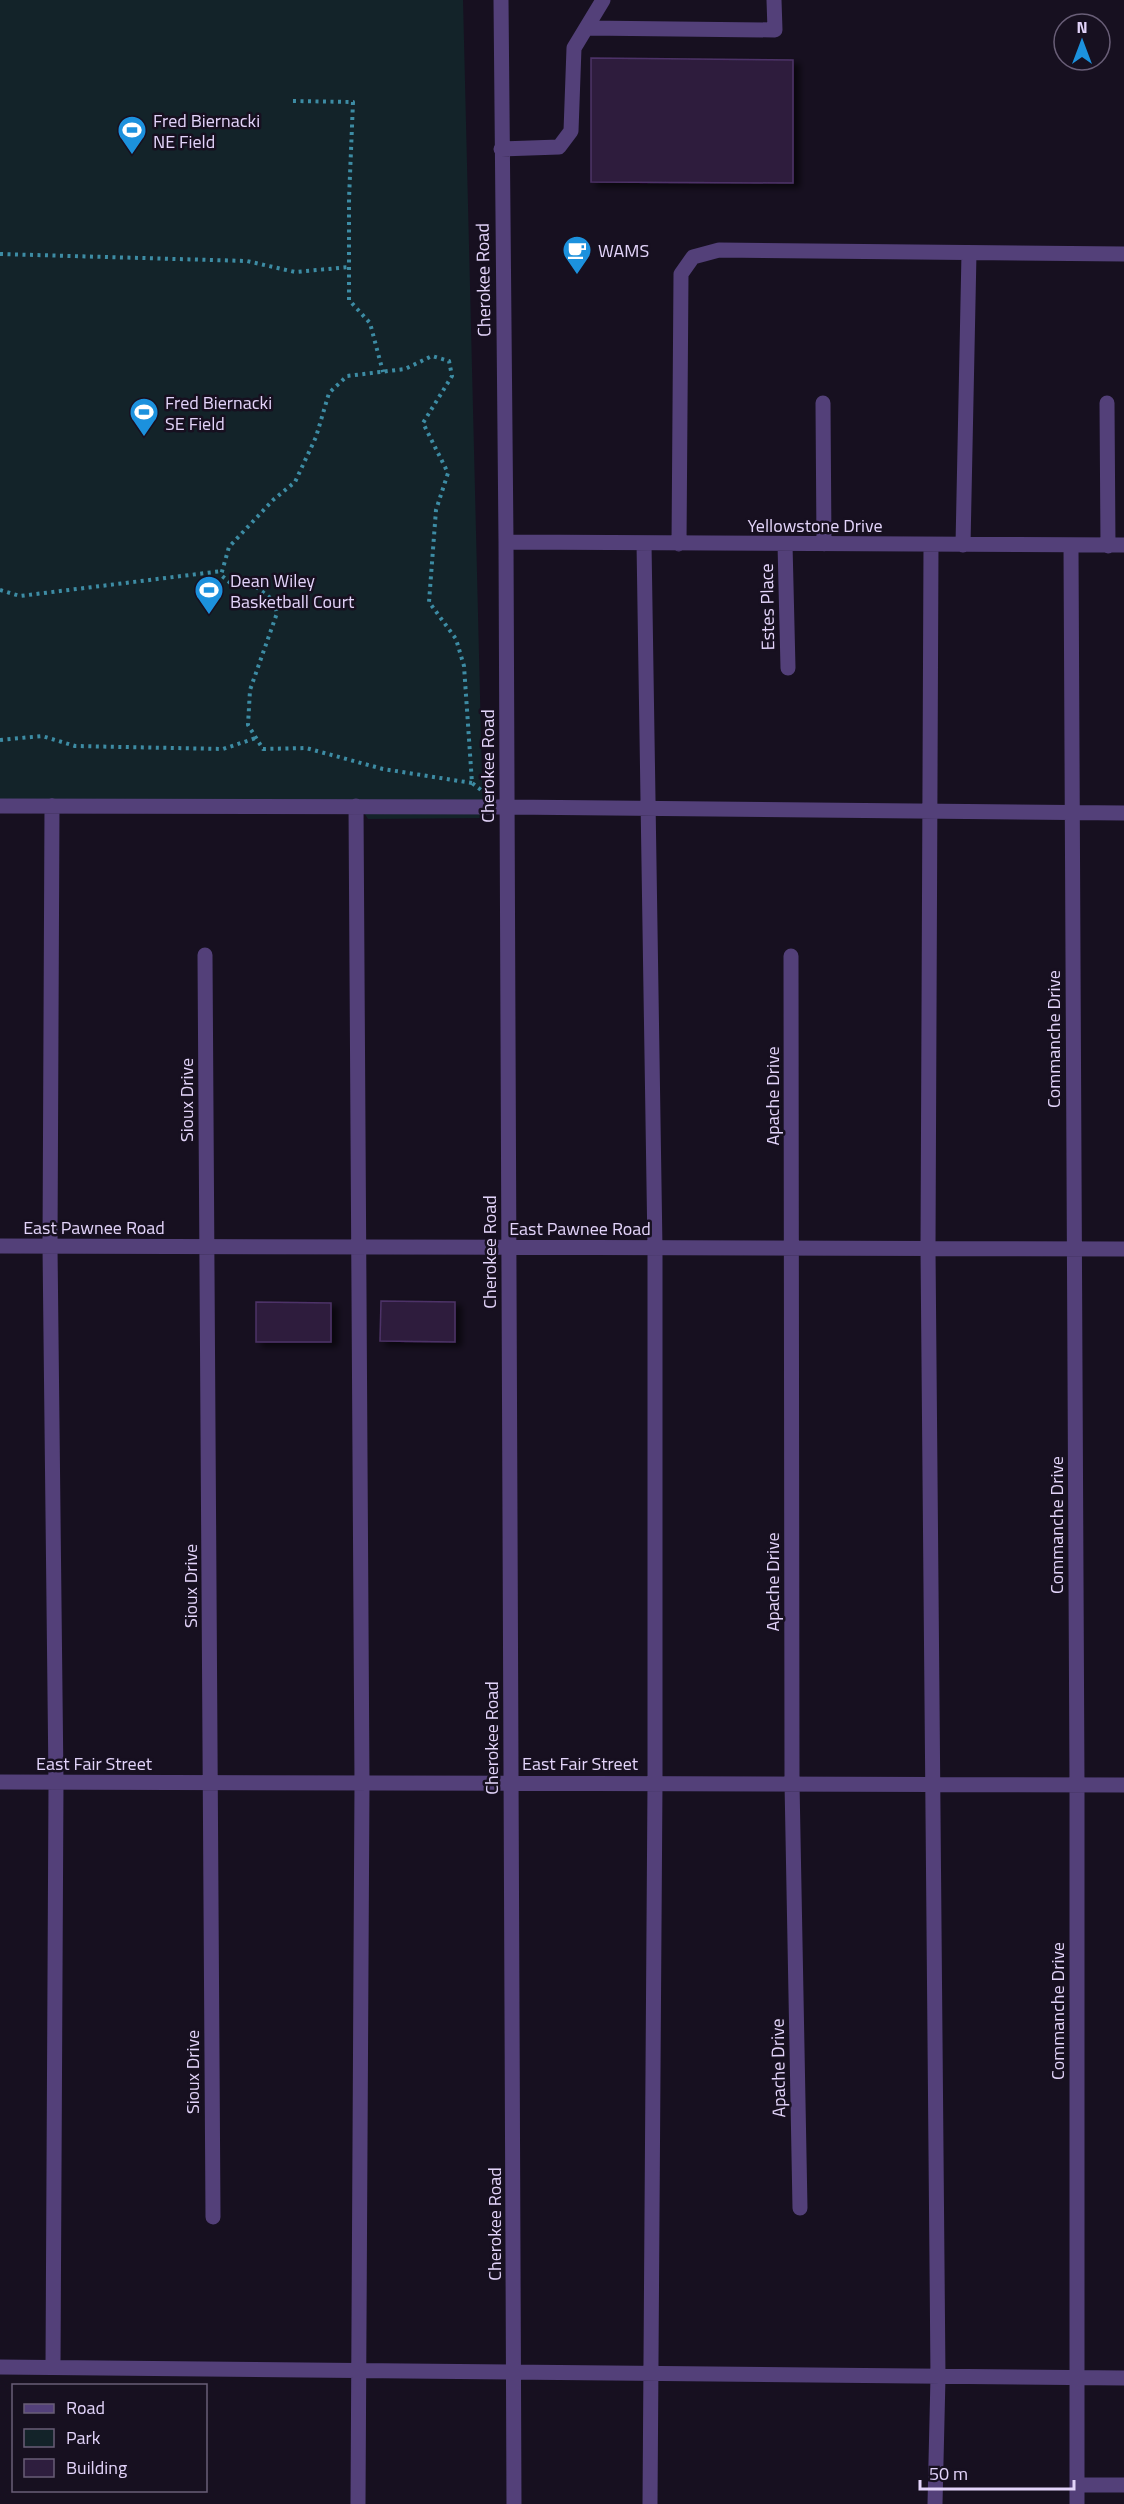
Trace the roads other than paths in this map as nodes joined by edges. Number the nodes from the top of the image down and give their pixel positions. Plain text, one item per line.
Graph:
1 (501, 0) edge
2 (603, 0) edge
3 (774, 0) edge
4 (587, 28) junction
5 (501, 149) junction
6 (969, 253) junction
7 (1124, 255) edge
8 (823, 403) dead end
9 (1107, 404) dead end
10 (506, 542) junction
11 (644, 543) junction
12 (679, 544) junction
13 (785, 544) junction
14 (824, 544) junction
15 (931, 545) junction
16 (963, 545) junction
17 (1116, 545) edge
18 (1071, 546) junction
19 (788, 668) dead end
20 (0, 806) edge
21 (52, 806) junction
22 (356, 806) junction
23 (507, 807) junction
24 (648, 808) junction
25 (930, 812) junction
26 (1124, 813) edge
27 (1071, 814) junction
28 (205, 955) dead end
29 (791, 956) dead end
30 (0, 1246) edge
31 (50, 1246) junction
32 (207, 1246) junction
33 (357, 1246) junction
34 (508, 1247) junction
35 (655, 1248) junction
36 (791, 1249) junction
37 (928, 1249) junction
38 (1074, 1249) junction
39 (1124, 1250) edge
40 (0, 1782) edge
41 (511, 1782) junction
42 (56, 1783) junction
43 (362, 1783) junction
44 (655, 1783) junction
45 (792, 1783) junction
46 (210, 1784) junction
47 (933, 1784) junction
48 (1077, 1785) junction
49 (1124, 1785) edge
50 (800, 2208) dead end
51 (213, 2217) dead end
52 (0, 2367) edge
53 (53, 2367) junction
54 (360, 2372) junction
55 (515, 2374) junction
56 (652, 2375) junction
57 (938, 2377) junction
58 (1077, 2378) junction
59 (1124, 2378) edge
60 (1077, 2485) junction
61 (1124, 2485) edge
62 (358, 2504) edge
63 (514, 2504) edge
64 (650, 2504) edge
65 (935, 2504) edge
66 (1077, 2504) edge

1 - 5 street, Cherokee Road
2 - 4 street
3 - 4 street
4 - 5 street
5 - 10 street, Cherokee Road
6 - 7 street
6 - 12 street
6 - 16 street
8 - 14 street
9 - 17 street
10 - 11 street, Yellowstone Drive
10 - 23 street, Cherokee Road
11 - 12 street, Yellowstone Drive
11 - 24 street
12 - 13 street, Yellowstone Drive
13 - 14 street, Yellowstone Drive
13 - 19 street, Estes Place
14 - 15 street, Yellowstone Drive
15 - 16 street, Yellowstone Drive
15 - 25 street
16 - 18 street, Yellowstone Drive
17 - 18 street, Yellowstone Drive
18 - 27 street, Commanche Drive
20 - 21 street
21 - 22 street
21 - 31 street
22 - 23 street
22 - 33 street
23 - 24 street
23 - 34 street, Cherokee Road
24 - 25 street
24 - 35 street
25 - 27 street
25 - 37 street
26 - 27 street
27 - 38 street, Commanche Drive
28 - 32 street, Sioux Drive
29 - 36 street, Apache Drive
30 - 31 street, East Pawnee Road
31 - 32 street, East Pawnee Road
31 - 42 street
32 - 33 street, East Pawnee Road
32 - 46 street, Sioux Drive
33 - 34 street, East Pawnee Road
33 - 43 street
34 - 35 street, East Pawnee Road
34 - 41 street, Cherokee Road
35 - 36 street, East Pawnee Road
35 - 44 street
36 - 37 street, East Pawnee Road
36 - 45 street, Apache Drive
37 - 38 street, East Pawnee Road
37 - 47 street
38 - 39 street, East Pawnee Road
38 - 48 street, Commanche Drive
40 - 42 street, East Fair Street
41 - 43 street, East Fair Street
41 - 44 street, East Fair Street
41 - 55 street, Cherokee Road
42 - 46 street, East Fair Street
42 - 53 street
43 - 46 street, East Fair Street
43 - 54 street
44 - 45 street, East Fair Street
44 - 56 street
45 - 47 street, East Fair Street
45 - 50 street, Apache Drive
46 - 51 street, Sioux Drive
47 - 48 street, East Fair Street
47 - 57 street
48 - 49 street, East Fair Street
48 - 58 street, Commanche Drive
52 - 53 street
53 - 54 street
54 - 55 street
54 - 62 street
55 - 56 street
55 - 63 street, Cherokee Road
56 - 57 street
56 - 64 street
57 - 58 street
57 - 65 street
58 - 59 street
58 - 60 street, Commanche Drive
60 - 61 street
60 - 66 street, Commanche Drive

